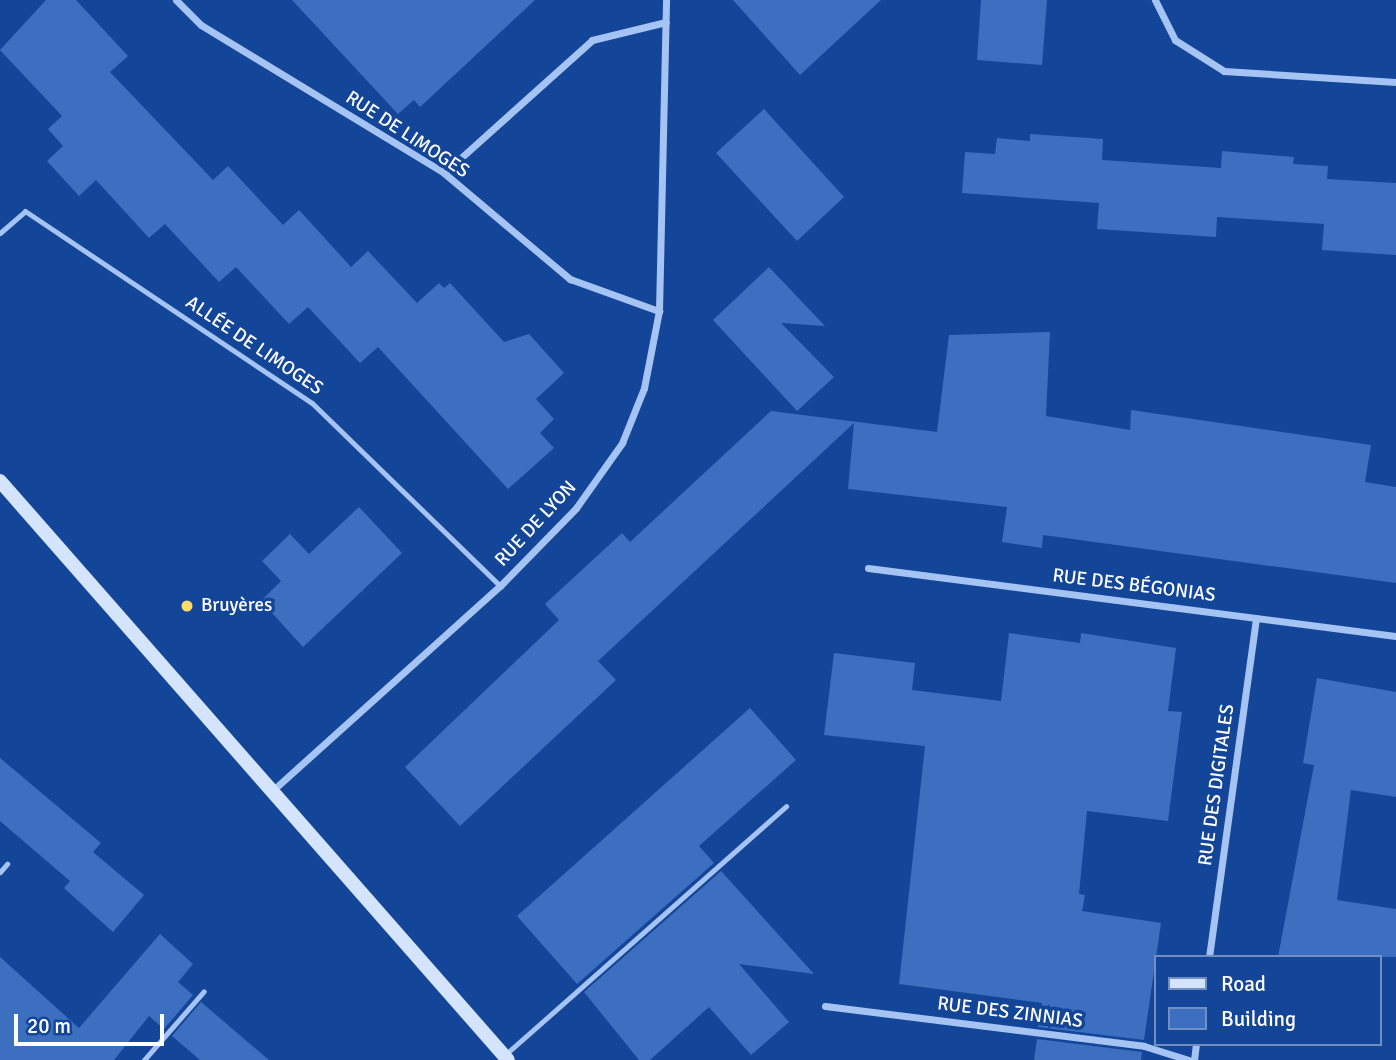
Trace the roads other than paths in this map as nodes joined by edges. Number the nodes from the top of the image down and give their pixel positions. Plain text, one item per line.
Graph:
1 (176, 0) edge
2 (666, 0) edge
3 (1155, 0) edge
4 (666, 22) junction
5 (1396, 82) edge
6 (444, 173) junction
7 (0, 233) edge
8 (659, 311) junction
9 (0, 481) edge
10 (868, 568) dead end
11 (500, 586) junction
12 (1256, 618) junction
13 (1396, 636) edge
14 (271, 791) junction
15 (786, 806) dead end
16 (7, 864) dead end
17 (0, 873) edge
18 (1209, 955) edge
19 (204, 991) dead end
20 (825, 1006) dead end
21 (506, 1058) edge
22 (144, 1060) edge
23 (1191, 1060) edge

1 - 6 street, RUE DE LIMOGES
2 - 4 street, RUE DE LYON
3 - 5 street
4 - 6 street
4 - 8 street, RUE DE LYON
6 - 8 street, RUE DE LIMOGES
7 - 11 lane, ALLÉE DE LIMOGES
8 - 11 street, RUE DE LYON
9 - 14 main road
10 - 12 street, RUE DES BÉGONIAS
11 - 14 street, RUE DE LYON
12 - 13 street, RUE DES BÉGONIAS
12 - 18 street, RUE DES DIGITALES
14 - 21 main road
15 - 21 lane
16 - 17 lane
19 - 22 lane
20 - 23 street, RUE DES ZINNIAS

